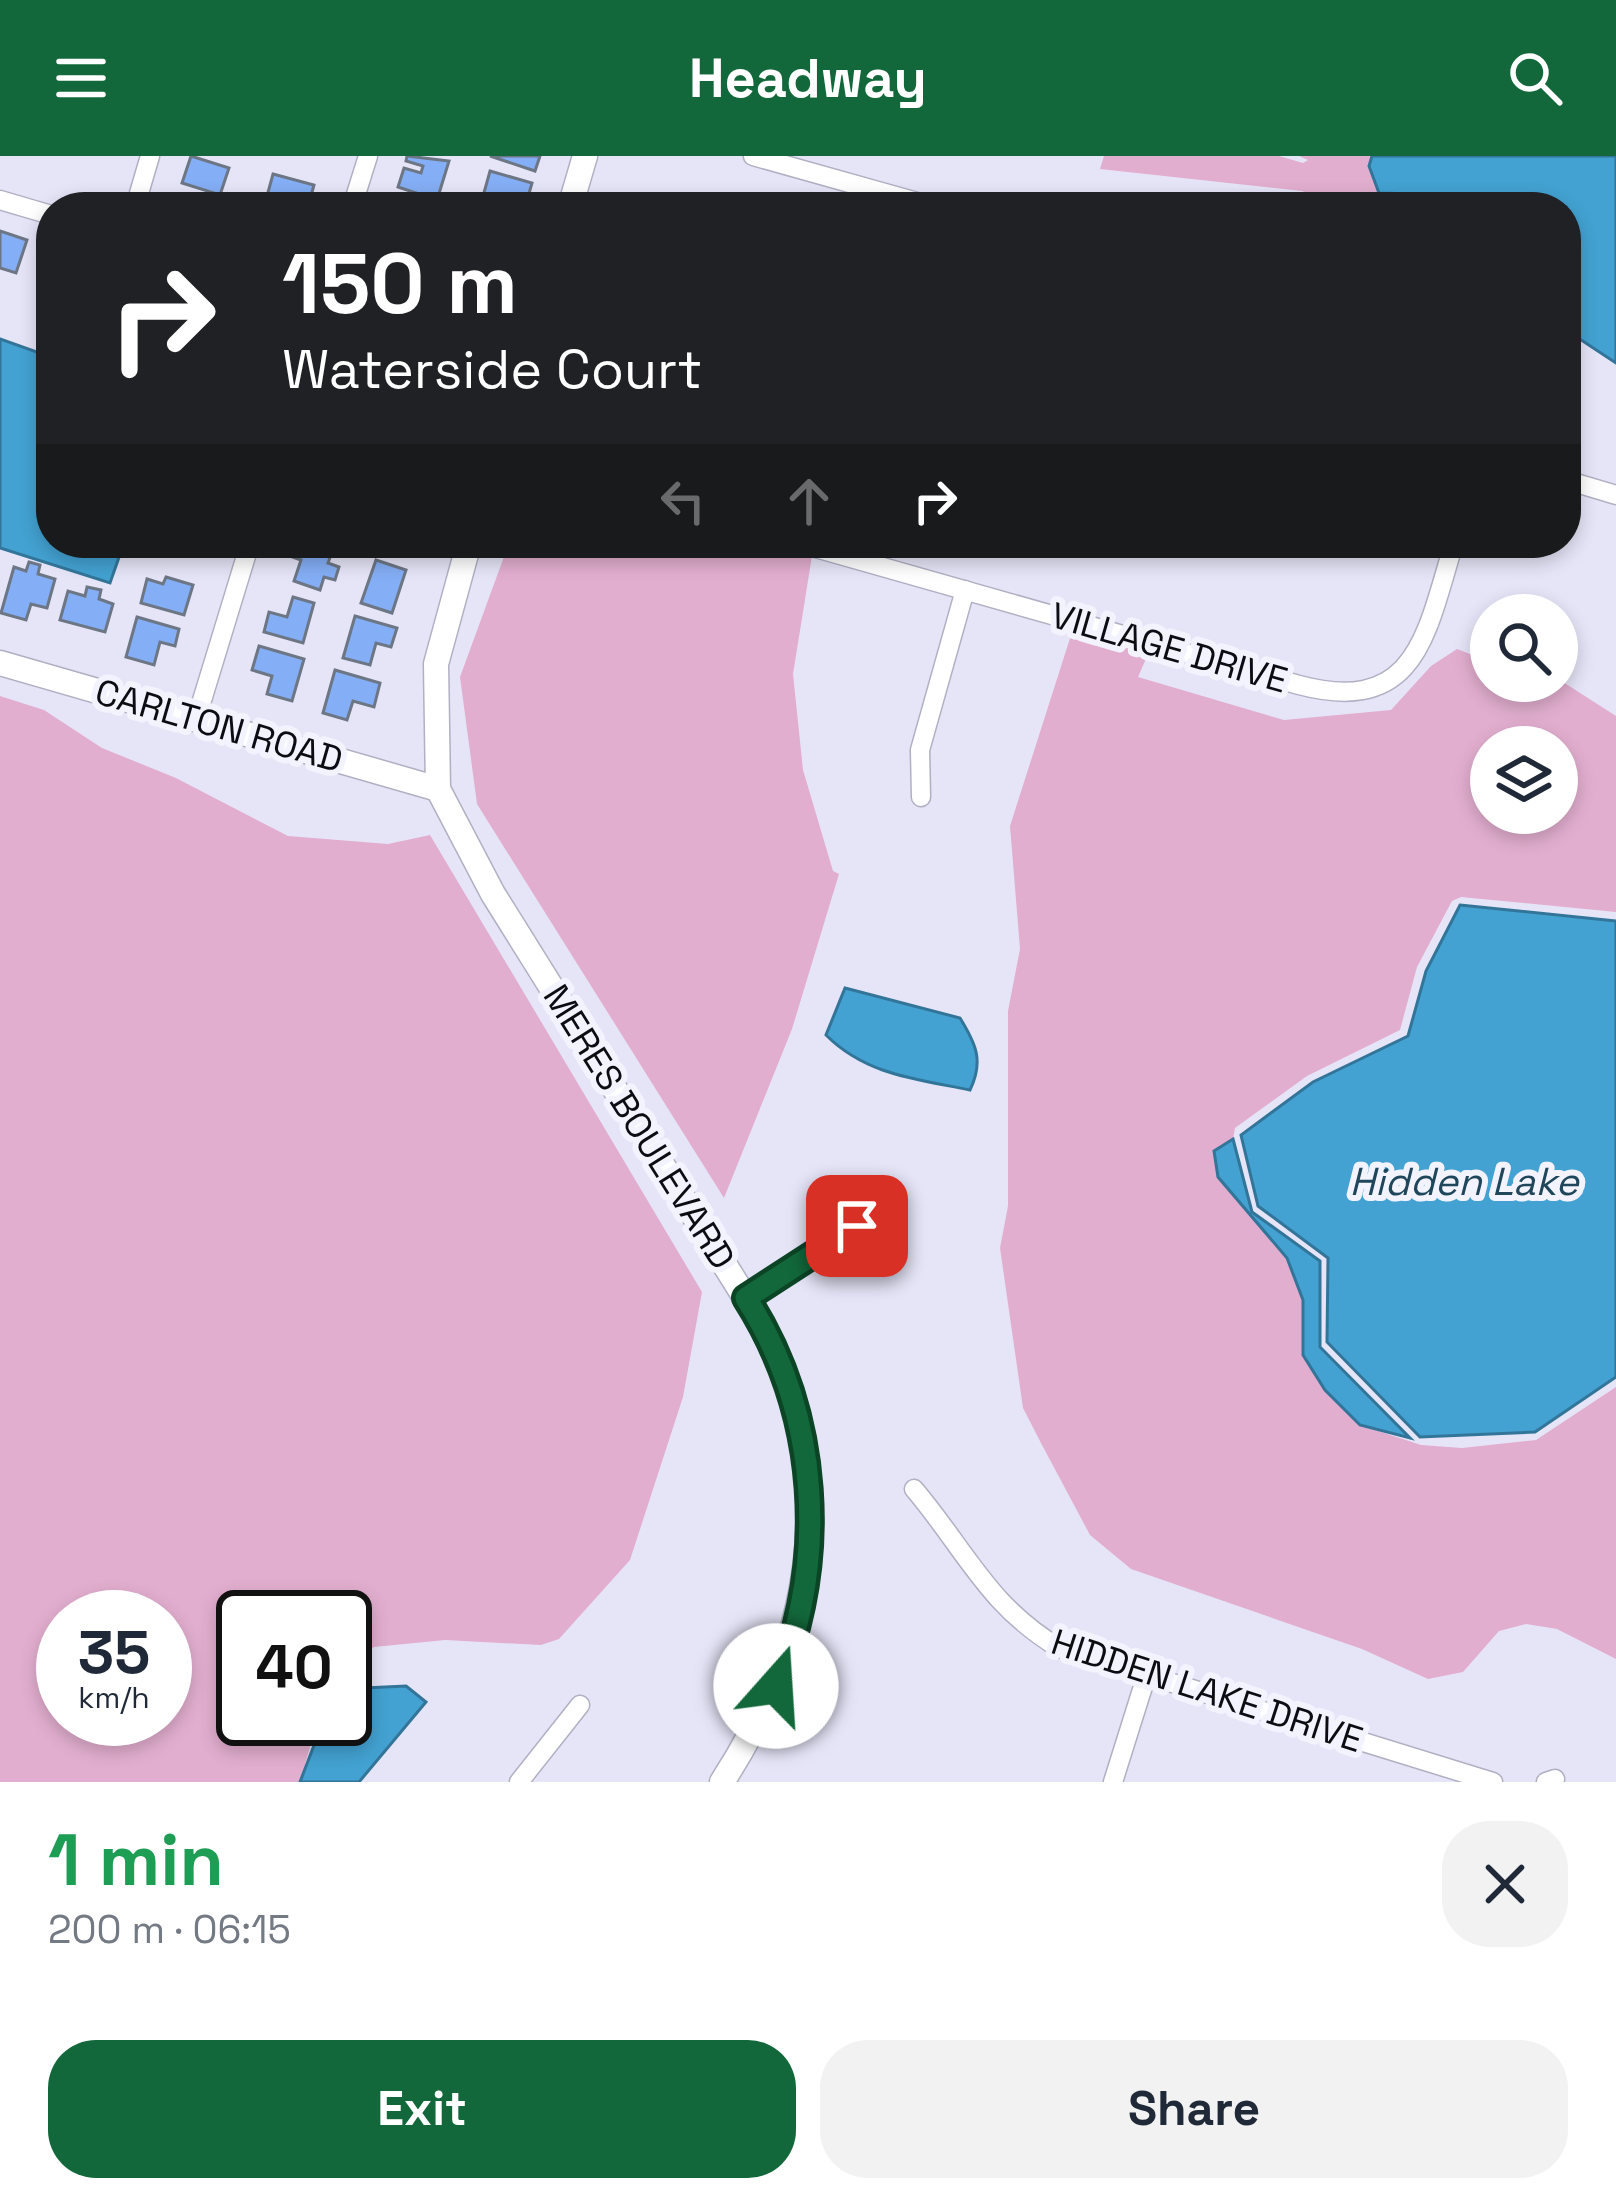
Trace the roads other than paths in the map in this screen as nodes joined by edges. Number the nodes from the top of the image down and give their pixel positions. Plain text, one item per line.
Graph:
1 (150, 156) edge
2 (368, 156) edge
3 (586, 156) edge
4 (754, 156) edge
5 (139, 192) edge
6 (357, 192) edge
7 (575, 192) edge
8 (881, 192) edge
9 (0, 200) edge
10 (36, 211) edge
11 (1581, 484) edge
12 (1616, 495) edge
13 (245, 558) edge
14 (465, 558) edge
15 (852, 558) edge
16 (1449, 558) edge
17 (965, 590) junction
18 (0, 663) edge
19 (196, 720) junction
20 (438, 789) junction
21 (921, 797) dead end
22 (857, 1226) dead end
23 (746, 1298) junction
24 (914, 1489) dead end
25 (1146, 1677) junction
26 (580, 1705) dead end
27 (729, 1780) edge
28 (519, 1782) edge
29 (1113, 1782) edge
30 (1493, 1782) edge

1 - 5 street
2 - 6 street
3 - 7 street
4 - 8 street
9 - 10 street
11 - 12 street
13 - 19 street
14 - 20 street, MERES BOULEVARD
15 - 17 street, VILLAGE DRIVE
16 - 17 street, VILLAGE DRIVE
17 - 21 street
18 - 19 street, CARLTON ROAD
19 - 20 street, CARLTON ROAD
20 - 23 street, MERES BOULEVARD
22 - 23 street
23 - 27 street, MERES BOULEVARD
24 - 25 street, HIDDEN LAKE DRIVE
25 - 29 street
25 - 30 street, HIDDEN LAKE DRIVE
26 - 28 street

